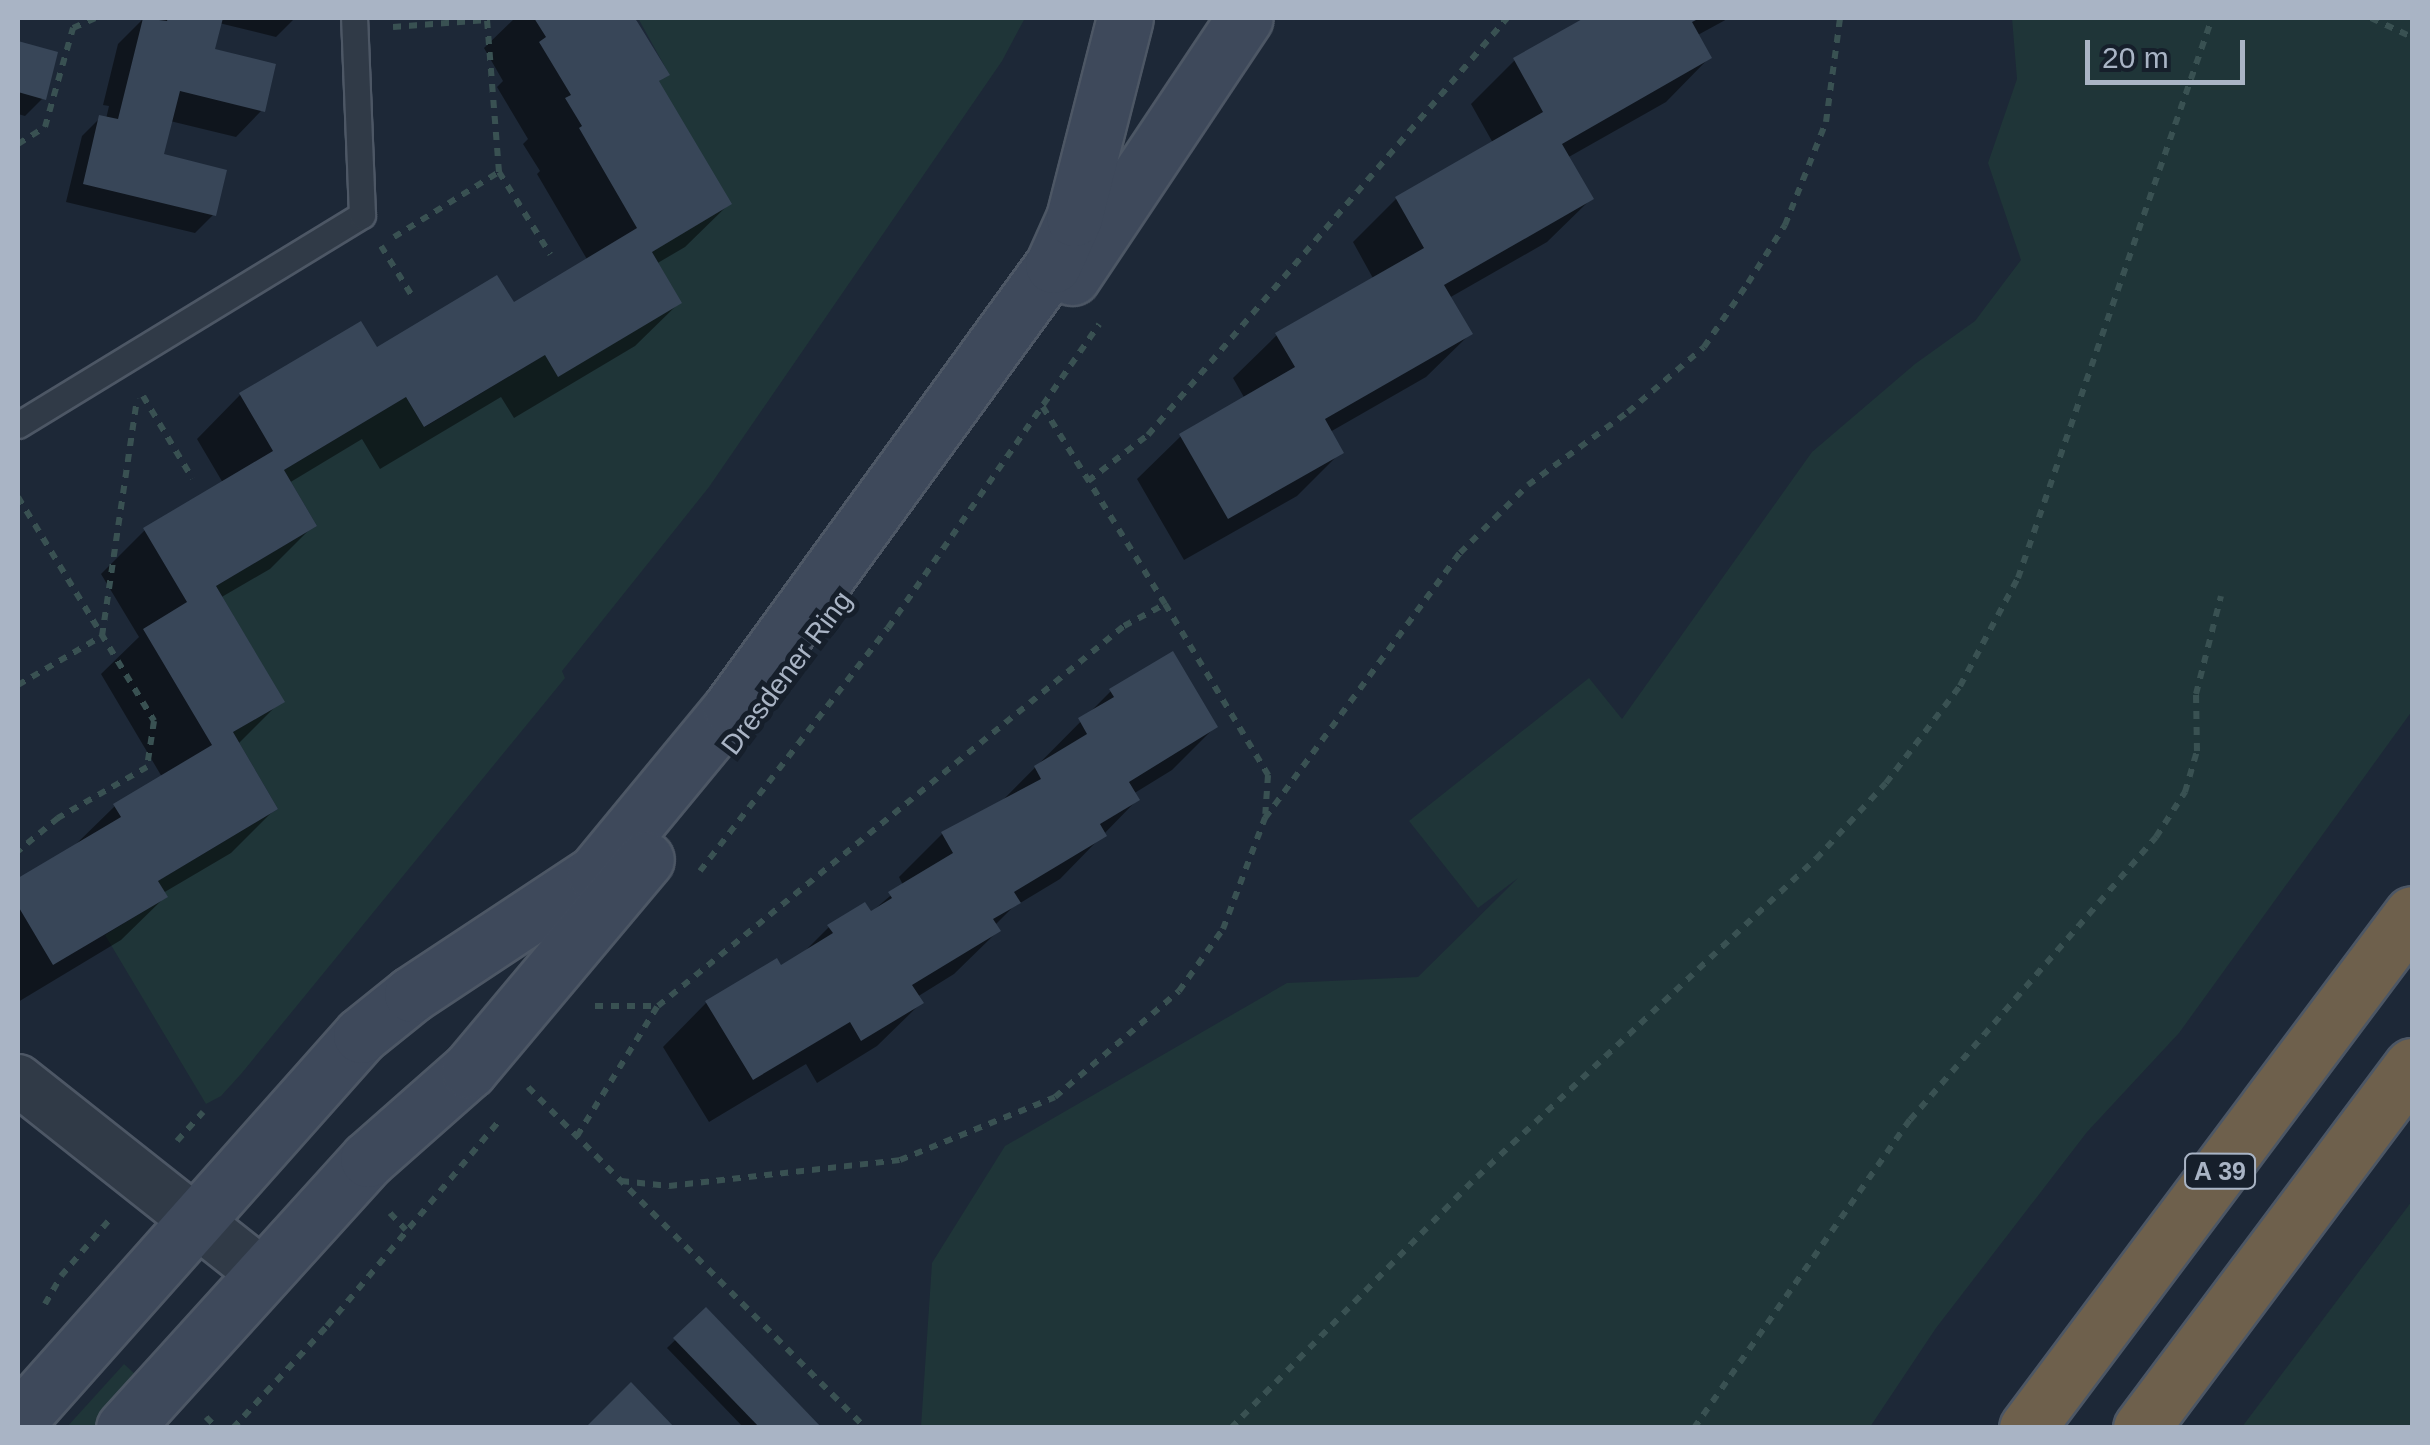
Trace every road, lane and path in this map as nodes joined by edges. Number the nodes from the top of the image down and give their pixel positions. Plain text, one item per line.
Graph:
1 (95, 18) edge
2 (1126, 18) edge
3 (1244, 18) edge
4 (1507, 18) edge
5 (1840, 18) edge
6 (2212, 18) edge
7 (2371, 18) edge
8 (487, 19) edge
9 (354, 24) edge
10 (2412, 37) edge
11 (18, 144) edge
12 (500, 172) junction
13 (362, 215) junction
14 (381, 246) junction
15 (550, 254) dead end
16 (365, 255) dead end
17 (414, 299) dead end
18 (1103, 318) dead end
19 (1042, 406) junction
20 (18, 425) edge
21 (192, 478) dead end
22 (1088, 481) junction
23 (18, 497) edge
24 (2220, 596) dead end
25 (1165, 604) junction
26 (102, 636) junction
27 (18, 684) edge
28 (1264, 818) junction
29 (18, 850) edge
30 (696, 877) dead end
31 (2412, 914) edge
32 (605, 992) dead end
33 (594, 1006) junction
34 (658, 1006) junction
35 (582, 1021) dead end
36 (2412, 1066) edge
37 (538, 1076) dead end
38 (18, 1080) edge
39 (528, 1087) junction
40 (515, 1102) dead end
41 (203, 1112) dead end
42 (503, 1116) dead end
43 (577, 1137) junction
44 (144, 1179) junction
45 (621, 1181) junction
46 (196, 1220) junction
47 (262, 1274) junction
48 (41, 1311) dead end
49 (18, 1420) edge
50 (124, 1428) edge
51 (234, 1428) edge
52 (865, 1428) edge
53 (1231, 1428) edge
54 (1694, 1428) edge
55 (2027, 1428) edge
56 (2140, 1428) edge

1 - 11 path
2 - 46 street, Dresdener Ring
3 - 47 street, Dresdener Ring
4 - 22 path
5 - 28 path
6 - 53 path
7 - 10 path
8 - 9 path
8 - 12 path
9 - 13 lane
12 - 14 path
12 - 15 path
13 - 14 path
13 - 20 lane
14 - 16 path
14 - 17 path
18 - 19 path
19 - 22 path
19 - 30 path
21 - 26 path
22 - 25 path
23 - 26 path
24 - 54 path
25 - 28 path
25 - 34 path
26 - 27 path
26 - 29 path
28 - 45 path
31 - 55 highway, A 39
32 - 33 path
33 - 34 path
33 - 35 path
34 - 43 path
36 - 56 highway
37 - 39 path
38 - 44 street
39 - 40 path
39 - 43 path
41 - 44 path
42 - 51 path
43 - 45 path
44 - 46 street
44 - 48 path
45 - 52 path
46 - 47 street
46 - 49 street, Dresdener Ring
47 - 50 street, Dresdener Ring

